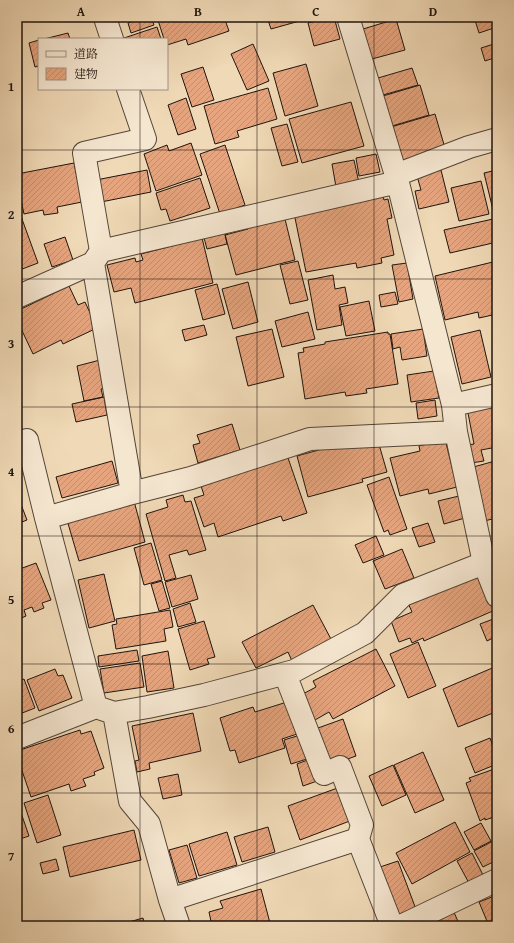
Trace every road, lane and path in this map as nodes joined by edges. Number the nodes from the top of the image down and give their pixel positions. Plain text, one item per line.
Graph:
1 (109, 17) edge
2 (348, 17) edge
3 (112, 38) edge
4 (128, 90) edge
5 (497, 139) edge
6 (397, 178) junction
7 (97, 257) junction
8 (17, 297) edge
9 (497, 395) edge
10 (453, 405) junction
11 (456, 432) junction
12 (17, 444) edge
13 (132, 493) junction
14 (46, 518) junction
15 (484, 563) junction
16 (497, 596) edge
17 (285, 674) junction
18 (105, 710) junction
19 (17, 738) edge
20 (358, 839) junction
21 (497, 880) edge
22 (170, 900) junction
23 (179, 926) edge
24 (392, 926) edge
25 (401, 926) edge

1 - 3 street
2 - 6 street
4 - 7 street
5 - 6 street
6 - 7 street
6 - 10 street
7 - 8 street
7 - 13 street
9 - 10 street
10 - 11 street
11 - 13 street
11 - 15 street
12 - 14 street
13 - 14 street
14 - 18 street
15 - 16 street
15 - 17 street
17 - 18 street
17 - 20 street
18 - 19 street
18 - 22 street
20 - 22 street
20 - 24 street
21 - 25 street
22 - 23 street

